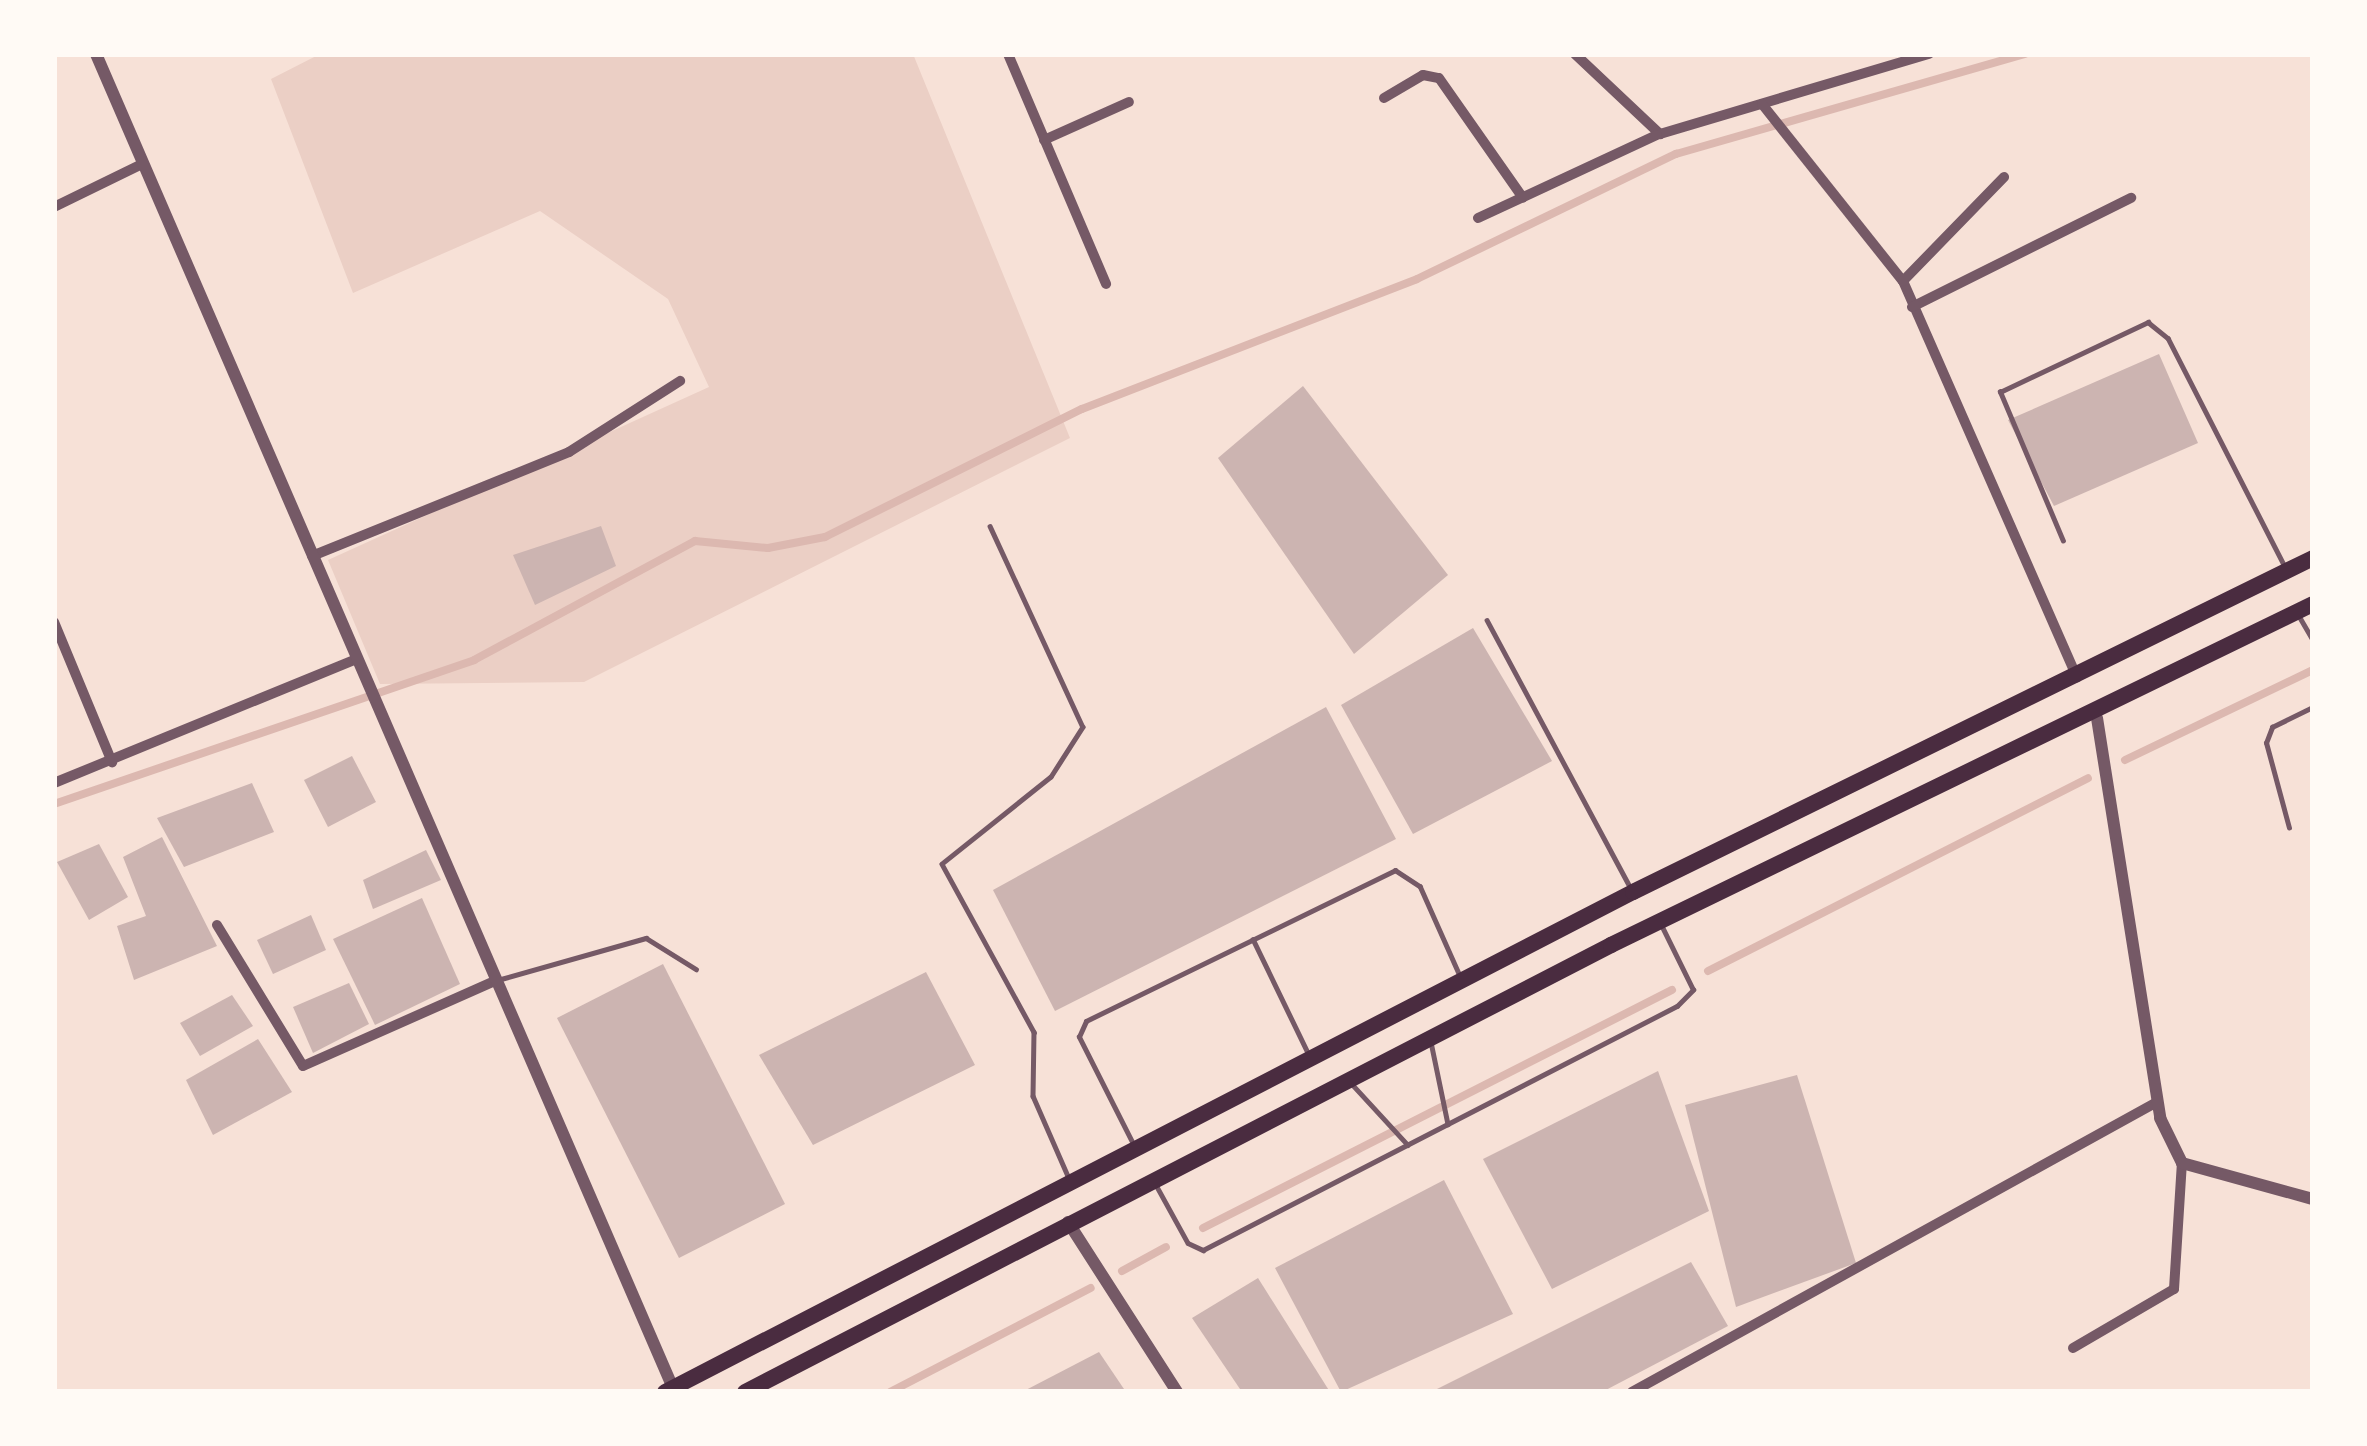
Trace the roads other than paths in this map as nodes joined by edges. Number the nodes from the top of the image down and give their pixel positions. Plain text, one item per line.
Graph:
1 (96, 54) edge
2 (1007, 54) edge
3 (1575, 54) edge
4 (1929, 54) edge
5 (1891, 58) edge
6 (1384, 98) dead end
7 (1129, 102) dead end
8 (1762, 104) junction
9 (1660, 134) junction
10 (1044, 140) junction
11 (142, 164) junction
12 (2004, 177) dead end
13 (1523, 197) junction
14 (2132, 198) dead end
15 (54, 207) edge
16 (1478, 218) dead end
17 (1903, 281) junction
18 (1106, 284) dead end
19 (1912, 307) junction
20 (680, 381) dead end
21 (990, 526) dead end
22 (2063, 541) dead end
23 (312, 556) junction
24 (2313, 558) edge
25 (2287, 572) junction
26 (2305, 608) edge
27 (1487, 620) dead end
28 (54, 622) edge
29 (2312, 639) edge
30 (358, 663) junction
31 (2078, 680) junction
32 (2313, 706) edge
33 (2097, 718) junction
34 (112, 762) junction
35 (54, 783) edge
36 (2290, 828) dead end
37 (1633, 892) junction
38 (1659, 922) junction
39 (217, 925) dead end
40 (1253, 939) junction
41 (696, 969) dead end
42 (495, 981) junction
43 (1462, 981) junction
44 (1430, 1037) junction
45 (1310, 1057) junction
46 (1347, 1079) junction
47 (2155, 1103) junction
48 (1448, 1124) junction
49 (1408, 1145) junction
50 (1135, 1149) junction
51 (2182, 1163) junction
52 (1152, 1178) junction
53 (1071, 1182) junction
54 (2313, 1199) edge
55 (1068, 1221) junction
56 (2073, 1348) dead end
57 (669, 1390) edge
58 (745, 1392) edge
59 (1177, 1392) edge
60 (1631, 1392) edge

1 - 11 street
2 - 10 street
3 - 9 street
4 - 5 street
5 - 8 street
6 - 13 street
7 - 10 street
8 - 9 street
8 - 17 street
9 - 13 street
10 - 18 street
11 - 15 street
11 - 23 street
12 - 17 street
13 - 16 street
14 - 19 street
17 - 19 street
19 - 31 street
20 - 23 street
21 - 53 lane
22 - 25 lane
23 - 30 street
24 - 25 main road
25 - 31 main road
26 - 29 lane
26 - 33 main road
27 - 37 lane
28 - 34 street
30 - 34 street
30 - 42 street
31 - 37 main road
32 - 36 lane
33 - 38 main road
33 - 47 street
34 - 35 street
37 - 43 main road
38 - 44 main road
38 - 48 lane
39 - 42 street
40 - 43 lane
40 - 45 lane
40 - 50 lane
41 - 42 lane
42 - 57 street
43 - 45 main road
44 - 46 main road
44 - 48 lane
45 - 50 main road
46 - 49 lane
46 - 52 main road
47 - 51 street
47 - 60 street
48 - 49 lane
49 - 52 lane
50 - 53 main road
51 - 54 street
51 - 56 street
52 - 55 main road
53 - 57 main road
55 - 58 main road
55 - 59 street

